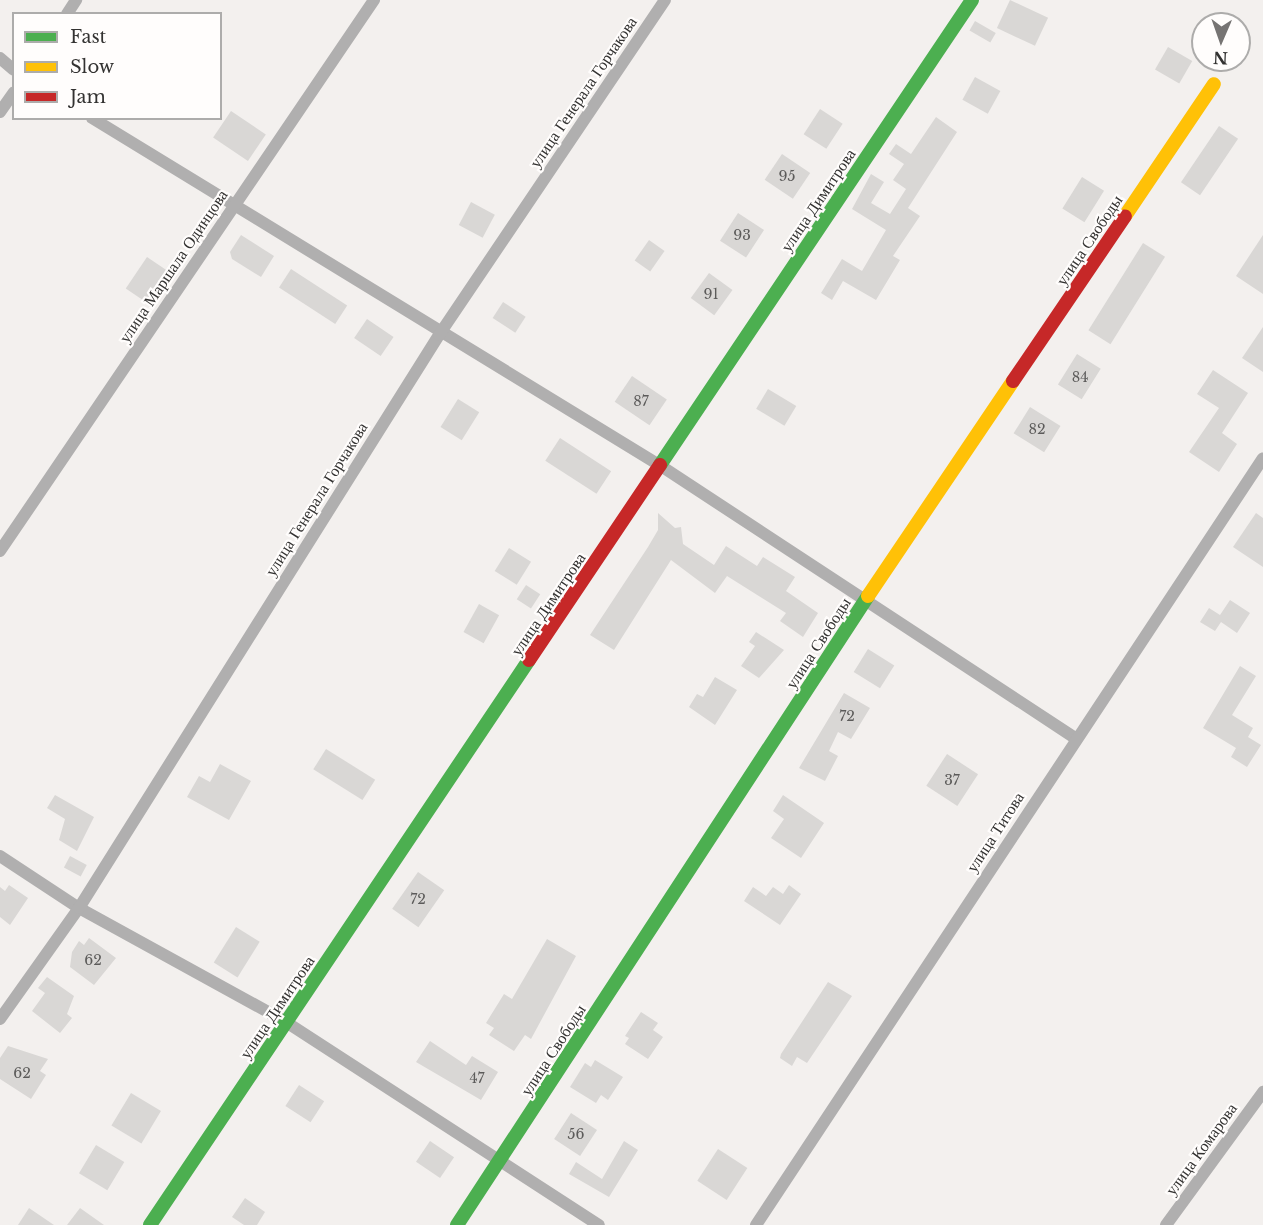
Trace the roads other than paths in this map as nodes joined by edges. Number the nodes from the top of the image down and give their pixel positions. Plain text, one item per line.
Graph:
1 (374, 0) edge
2 (665, 0) edge
3 (972, 0) edge
4 (0, 58) edge
5 (12, 68) edge
6 (1214, 84) dead end
7 (12, 95) edge
8 (0, 112) edge
9 (95, 120) edge
10 (235, 202) junction
11 (439, 335) junction
12 (1263, 458) edge
13 (661, 466) junction
14 (0, 551) edge
15 (864, 602) junction
16 (1076, 739) junction
17 (0, 856) edge
18 (79, 908) junction
19 (0, 1018) edge
20 (286, 1022) junction
21 (1263, 1092) edge
22 (499, 1162) junction
23 (150, 1225) edge
24 (457, 1225) edge
25 (599, 1225) edge
26 (756, 1225) edge
27 (1166, 1225) edge

1 - 10 street, улица Маршала Одинцова
2 - 11 street, улица Генерала Горчакова
3 - 13 street, улица Димитрова
4 - 5 street
6 - 15 street, улица Свободы
7 - 8 street
9 - 10 street
10 - 11 street
10 - 14 street, улица Маршала Одинцова
11 - 13 street
11 - 18 street, улица Генерала Горчакова
12 - 16 street, улица Титова
13 - 15 street
13 - 20 street, улица Димитрова
15 - 16 street
15 - 22 street, улица Свободы
16 - 26 street, улица Титова
17 - 18 street
18 - 19 street, улица Генерала Горчакова
18 - 20 street
20 - 22 street
20 - 23 street, улица Димитрова
21 - 27 street, улица Комарова
22 - 24 street, улица Свободы
22 - 25 street

